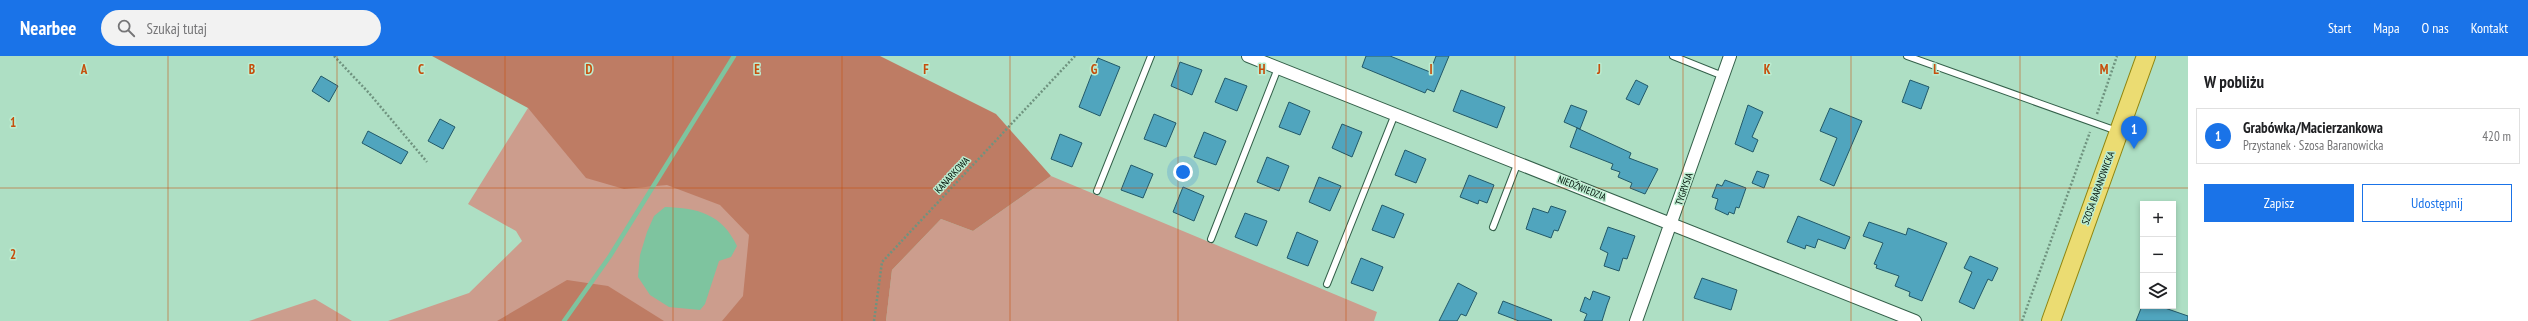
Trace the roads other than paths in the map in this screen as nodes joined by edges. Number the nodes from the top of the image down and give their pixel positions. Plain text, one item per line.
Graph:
1 (1151, 56) edge
2 (1248, 56) edge
3 (1673, 56) edge
4 (1730, 56) edge
5 (1907, 56) edge
6 (2146, 56) edge
7 (1278, 68) junction
8 (1723, 76) junction
9 (1395, 114) junction
10 (2118, 132) junction
11 (1518, 162) junction
12 (1097, 191) dead end
13 (1671, 223) junction
14 (1493, 227) dead end
15 (1211, 240) dead end
16 (1327, 284) dead end
17 (1636, 321) edge
18 (1915, 321) edge
19 (2051, 321) edge

1 - 12 lane
2 - 7 street, NIEDŹWIEDZIA
3 - 8 lane
4 - 8 street, TYGRYSIA
5 - 10 lane
6 - 10 main road, SZOSA BARANOWICKA
7 - 9 street, NIEDŹWIEDZIA
7 - 15 lane
8 - 13 street, TYGRYSIA
9 - 11 street, NIEDŹWIEDZIA
9 - 16 lane
10 - 19 main road, SZOSA BARANOWICKA
11 - 13 street, NIEDŹWIEDZIA
11 - 14 lane
13 - 17 street, TYGRYSIA
13 - 18 street, NIEDŹWIEDZIA

